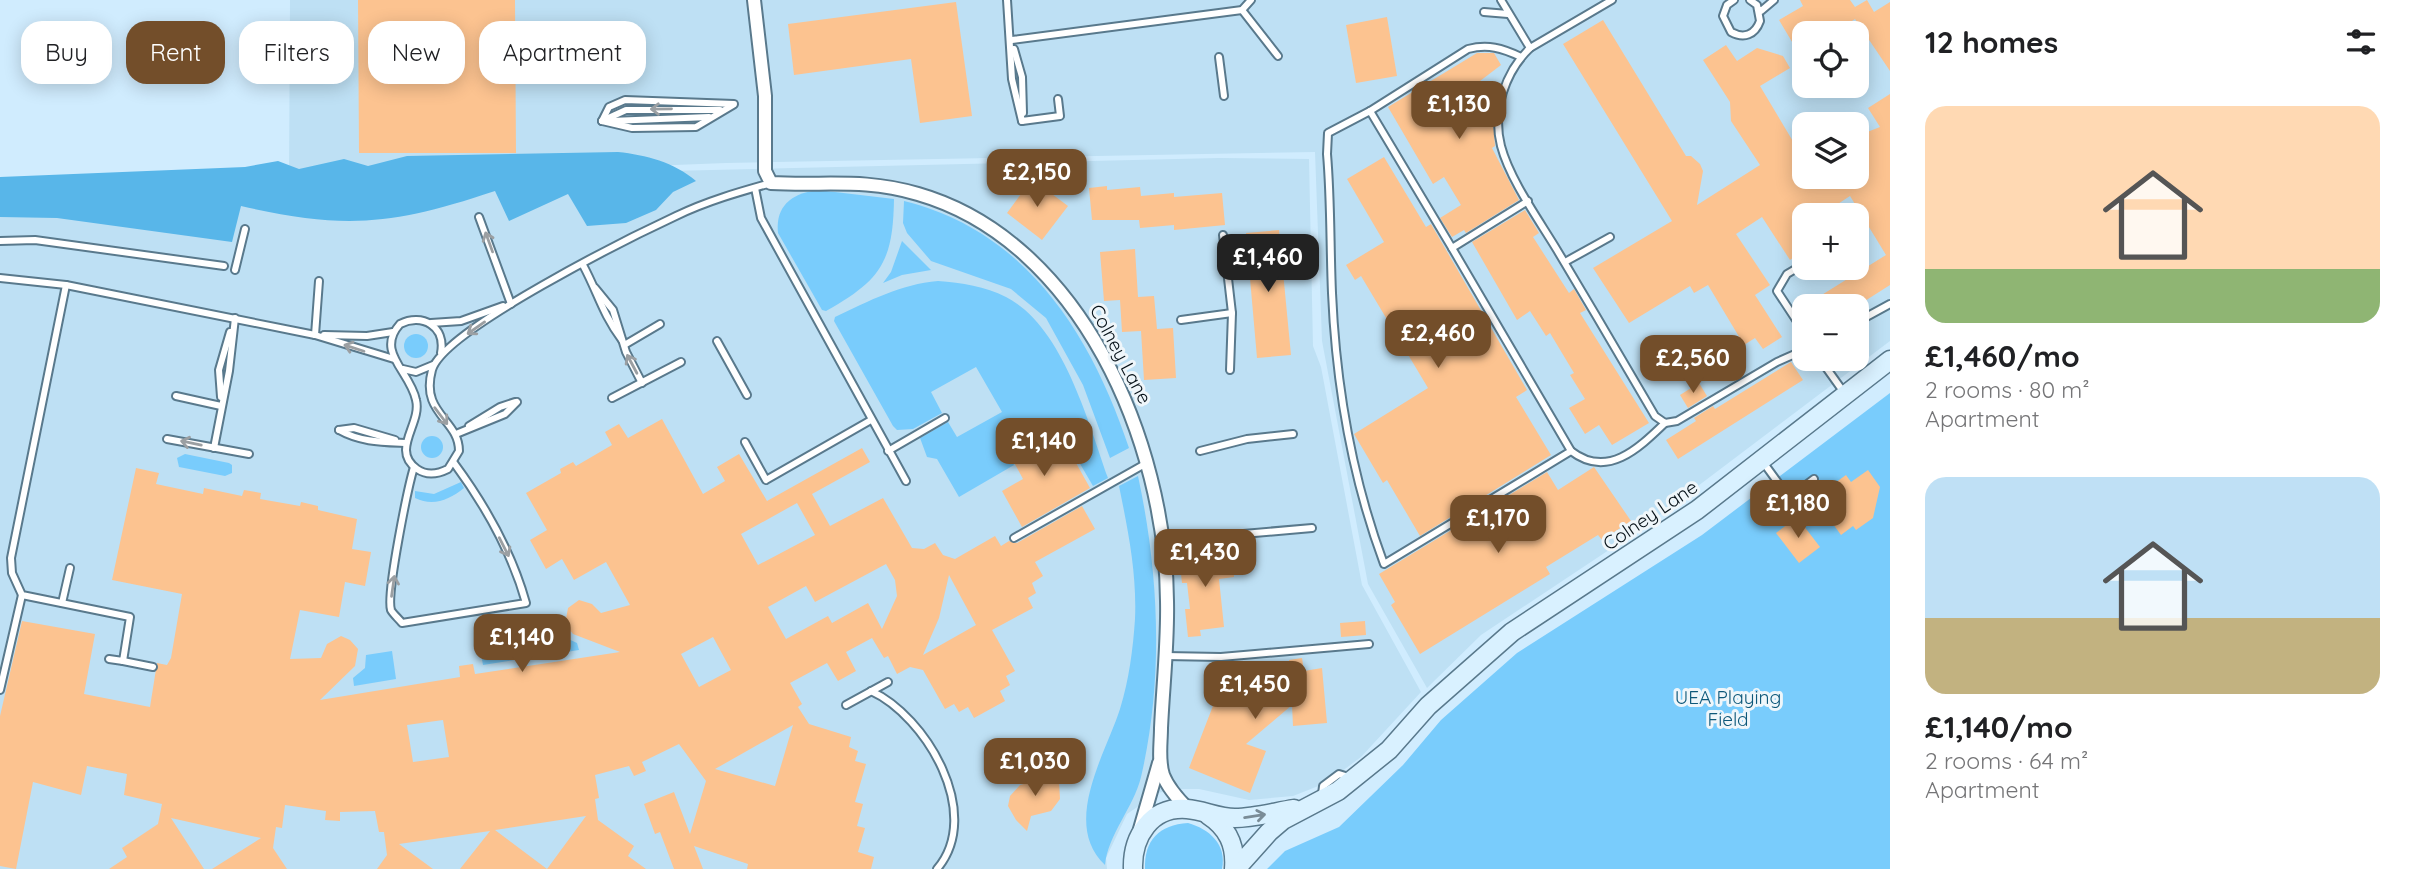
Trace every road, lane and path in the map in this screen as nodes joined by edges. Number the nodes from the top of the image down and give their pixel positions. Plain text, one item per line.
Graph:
1 (754, 0) edge
2 (1007, 0) edge
3 (1251, 0) edge
4 (1501, 0) edge
5 (1612, 0) edge
6 (1734, 0) edge
7 (1750, 0) edge
8 (1774, 0) edge
9 (1758, 9) junction
10 (1242, 10) junction
11 (1484, 12) dead end
12 (1508, 14) junction
13 (1012, 40) junction
14 (1530, 48) junction
15 (1278, 56) dead end
16 (1219, 57) dead end
17 (1521, 57) junction
18 (1224, 96) dead end
19 (1058, 99) dead end
20 (723, 110) junction
21 (1370, 111) junction
22 (602, 121) junction
23 (771, 183) junction
24 (755, 188) junction
25 (1528, 201) junction
26 (479, 217) dead end
27 (245, 229) dead end
28 (1223, 235) dead end
29 (1611, 237) dead end
30 (0, 242) edge
31 (1452, 248) junction
32 (1565, 262) junction
33 (583, 265) junction
34 (224, 266) dead end
35 (235, 270) dead end
36 (1792, 271) edge
37 (0, 278) edge
38 (319, 281) dead end
39 (66, 285) junction
40 (595, 289) junction
41 (511, 304) junction
42 (1890, 304) edge
43 (1232, 313) junction
44 (1792, 314) edge
45 (1869, 315) edge
46 (235, 318) junction
47 (1181, 320) dead end
48 (430, 323) junction
49 (660, 324) dead end
50 (393, 332) junction
51 (315, 335) junction
52 (718, 341) dead end
53 (626, 344) junction
54 (442, 353) junction
55 (1792, 356) edge
56 (394, 359) junction
57 (1890, 360) edge
58 (681, 362) dead end
59 (433, 365) junction
60 (404, 369) junction
61 (1230, 370) dead end
62 (1829, 371) edge
63 (642, 383) junction
64 (747, 395) dead end
65 (1846, 395) junction
66 (176, 396) dead end
67 (611, 398) dead end
68 (517, 402) dead end
69 (221, 406) junction
70 (946, 418) dead end
71 (871, 420) junction
72 (1665, 423) junction
73 (339, 430) dead end
74 (456, 434) junction
75 (1293, 434) dead end
76 (167, 439) dead end
77 (745, 442) dead end
78 (405, 443) junction
79 (214, 448) junction
80 (888, 451) junction
81 (1200, 451) dead end
82 (1571, 451) junction
83 (249, 454) dead end
84 (1762, 461) junction
85 (454, 463) junction
86 (1145, 464) junction
87 (414, 467) junction
88 (1814, 479) dead end
89 (906, 481) dead end
90 (1789, 498) junction
91 (1795, 506) dead end
92 (1312, 527) dead end
93 (1014, 538) dead end
94 (1162, 541) junction
95 (70, 568) dead end
96 (22, 595) junction
97 (62, 603) junction
98 (1369, 643) dead end
99 (1166, 656) junction
100 (108, 659) dead end
101 (123, 662) junction
102 (153, 667) dead end
103 (888, 682) dead end
104 (0, 690) edge
105 (871, 691) junction
106 (846, 705) dead end
107 (1160, 759) junction
108 (1305, 808) junction
109 (1196, 811) junction
110 (1131, 858) edge
111 (937, 869) edge
112 (1235, 869) edge

1 - 23 street
2 - 13 lane
3 - 10 lane
4 - 12 lane
5 - 14 lane
6 - 9 lane
7 - 9 lane
8 - 9 lane
10 - 13 lane
10 - 15 lane
11 - 12 lane
12 - 14 lane
13 - 19 lane
14 - 17 lane
16 - 18 lane
17 - 21 lane
17 - 25 lane
20 -> 22 lane
20 - 22 lane
20 - 22 lane
21 - 31 lane
21 - 82 lane
23 - 24 lane
23 - 86 street, Colney Lane
24 - 33 lane
24 - 71 lane
25 - 31 lane
25 - 32 lane
41 -> 26 lane
27 - 35 lane
28 - 43 lane
29 - 32 lane
30 - 34 lane
31 - 82 lane
32 - 72 lane
33 - 40 lane
33 - 41 lane
36 - 44 lane
37 - 39 lane
38 - 51 lane
39 - 46 lane
39 - 96 lane
40 - 53 lane
40 - 53 lane
41 - 48 lane
41 -> 54 lane
42 - 45 lane
43 - 47 lane
43 - 61 lane
46 - 51 lane
46 - 69 lane
48 - 50 lane
48 - 54 lane
49 - 53 lane
50 - 51 lane
50 - 56 lane
56 -> 51 lane
52 - 64 lane
63 -> 53 lane
54 - 59 lane
55 - 72 lane
56 - 60 lane
57 - 65 street, Colney Lane
58 - 63 lane
59 - 60 lane
59 -> 74 lane
60 - 78 lane
62 - 65 lane
63 - 67 lane
65 - 84 street, Colney Lane
66 - 69 lane
68 - 74 lane
69 - 79 lane
70 - 80 lane
71 - 77 lane
71 - 80 lane
72 - 82 lane
73 - 78 lane
74 - 85 lane
75 - 81 lane
79 -> 76 lane
78 - 87 lane
79 - 83 lane
80 - 89 lane
84 - 90 lane
84 - 108 street, Colney Lane
85 - 87 lane
85 -> 87 lane
86 - 93 lane
86 - 94 street, Colney Lane
88 - 90 lane
90 - 91 lane
92 - 94 lane
94 - 99 street, Colney Lane
95 - 97 lane
96 - 97 lane
96 - 104 lane
97 - 101 lane
98 - 99 lane
99 - 107 street, Colney Lane
100 - 101 lane
101 - 102 lane
103 - 105 lane
105 - 106 lane
105 - 111 lane
107 - 109 street, Colney Lane
107 - 110 street, Colney Lane
109 -> 108 street, Colney Lane
108 - 112 street, Colney Lane
109 - 110 street, Colney Lane
109 - 112 street, Colney Lane

